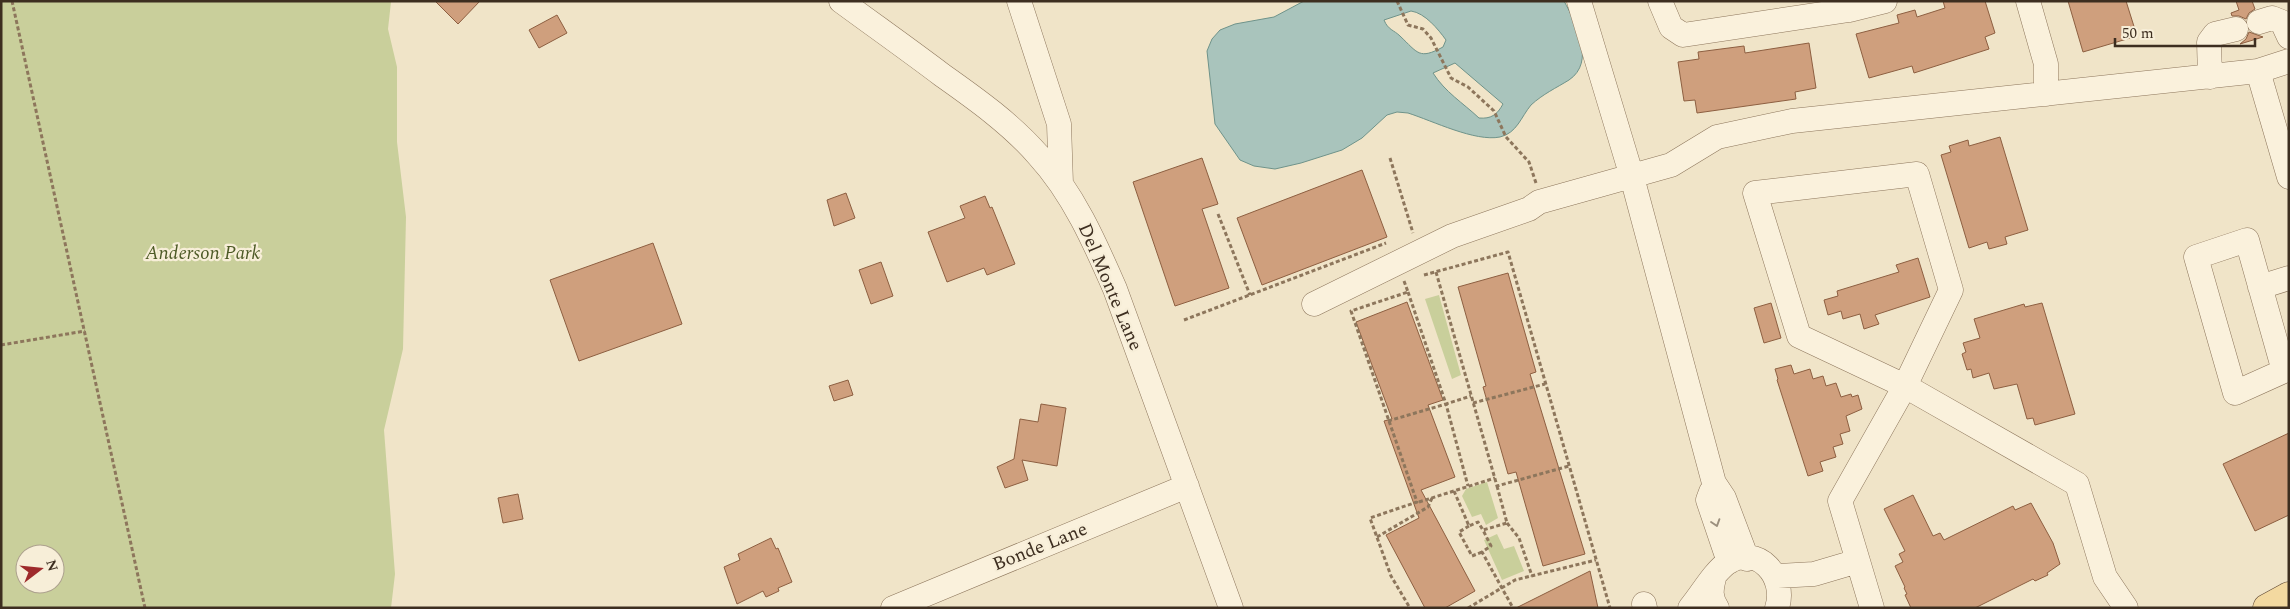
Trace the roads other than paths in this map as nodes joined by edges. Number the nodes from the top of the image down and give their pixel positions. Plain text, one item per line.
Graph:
1 (841, 1) edge
2 (1020, 1) edge
3 (1578, 1) edge
4 (1660, 1) edge
5 (1885, 1) edge
6 (2028, 1) edge
7 (1848, 6) edge
8 (2258, 22) dead end
9 (2236, 29) dead end
10 (2289, 37) edge
11 (2289, 61) edge
12 (2258, 71) junction
13 (2210, 77) junction
14 (2046, 94) junction
15 (1632, 177) junction
16 (2289, 177) edge
17 (1060, 184) junction
18 (2289, 278) edge
19 (2260, 288) junction
20 (1314, 304) dead end
21 (1905, 386) junction
22 (1187, 486) junction
23 (1858, 561) junction
24 (1730, 566) junction
25 (1778, 594) edge
26 (2289, 596) edge
27 (893, 608) edge
28 (1231, 608) edge
29 (1690, 608) edge
30 (1717, 608) edge
31 (1872, 608) edge
32 (2126, 608) edge
33 (2266, 608) edge

1 - 17 street, Del Monte Lane
2 - 17 street
3 - 15 street
4 - 7 street
5 - 7 street
6 - 14 street
8 - 10 street
9 - 13 street
11 - 12 street
12 - 13 street
12 - 16 street
13 - 14 street
14 - 15 street
15 - 20 street
15 - 24 street
17 - 22 street, Del Monte Lane
18 - 19 street
19 - 19 street
21 - 21 street
21 - 23 street
21 - 32 street
22 - 27 street, Bonde Lane
22 - 28 street, Del Monte Lane
23 - 25 street
23 - 31 street
24 - 25 street
24 - 29 street
24 - 30 street
26 - 33 main road

